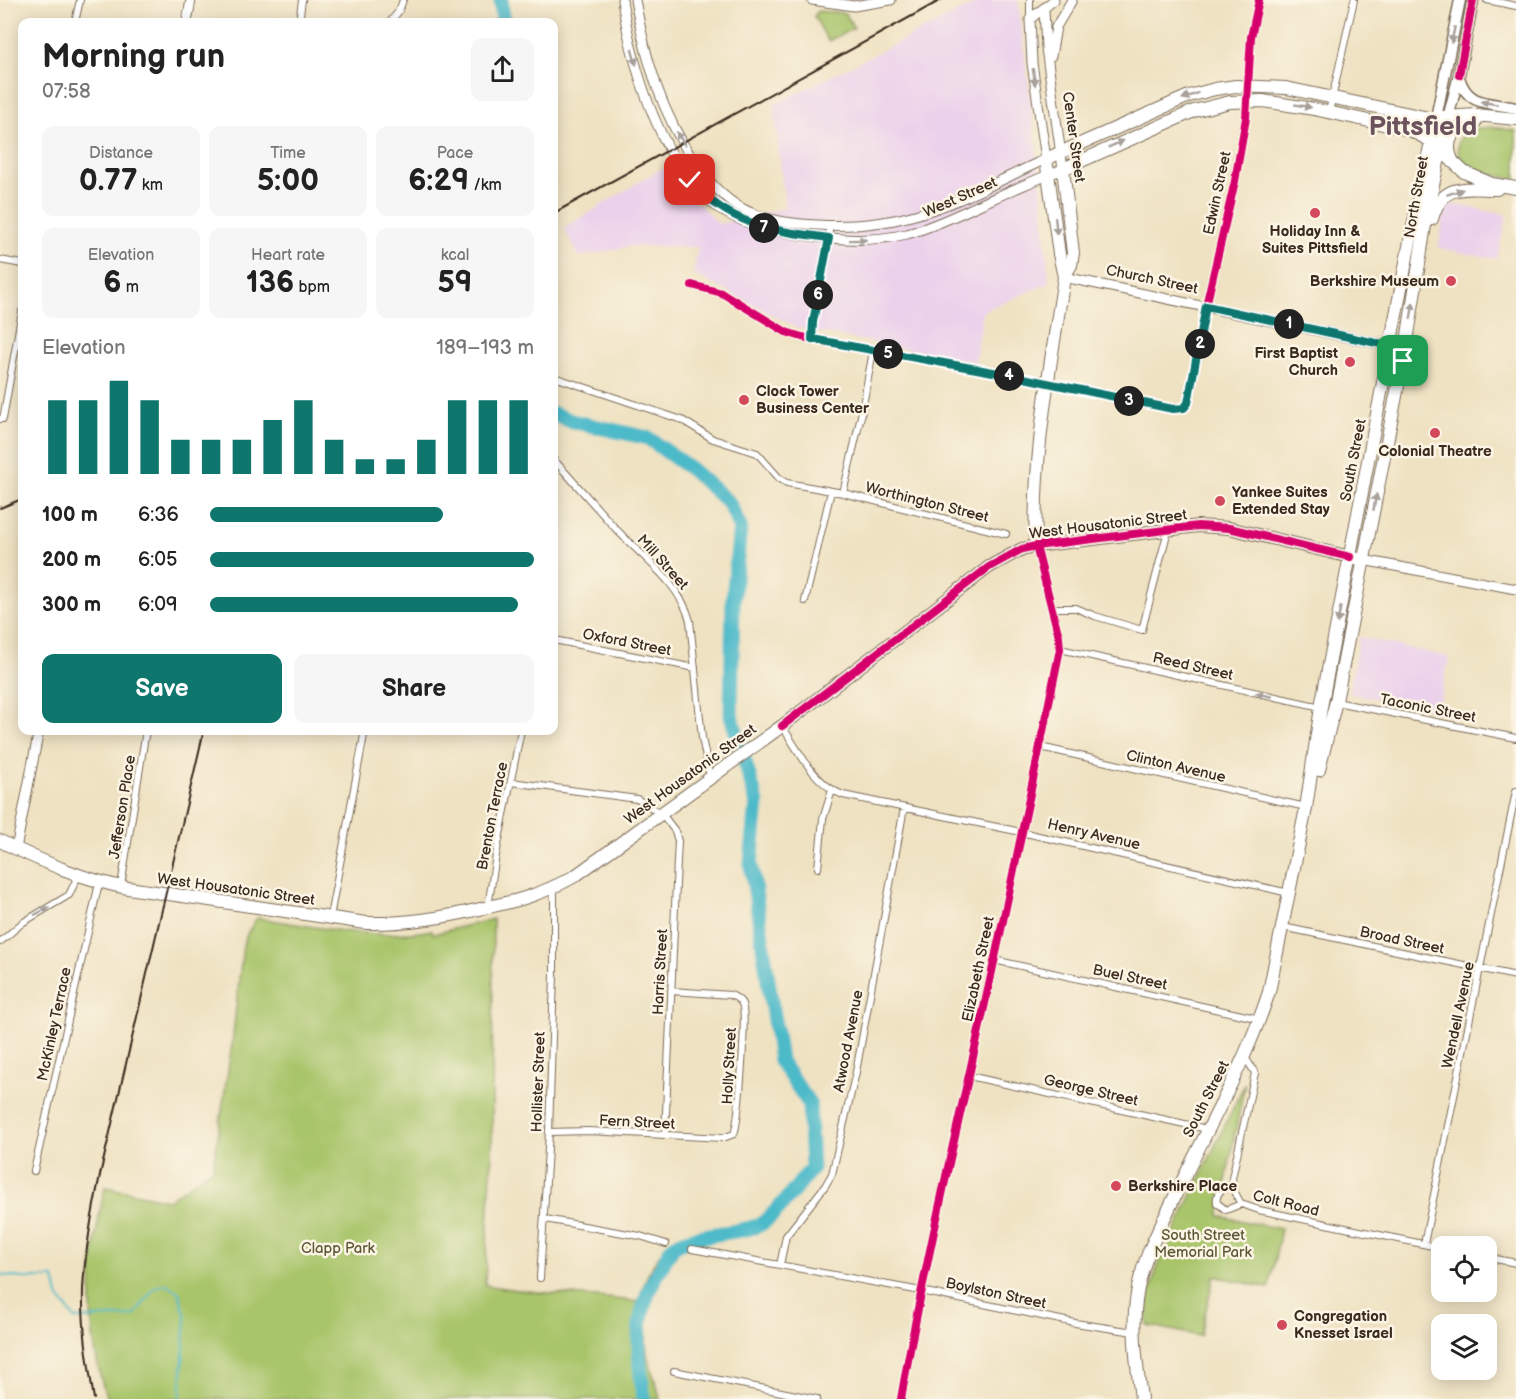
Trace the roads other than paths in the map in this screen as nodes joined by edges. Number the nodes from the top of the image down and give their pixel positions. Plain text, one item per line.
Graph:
1 (80, 0) edge
2 (191, 0) edge
3 (302, 0) edge
4 (403, 0) edge
5 (622, 0) edge
6 (812, 0) edge
7 (891, 0) edge
8 (1030, 0) edge
9 (1054, 0) edge
10 (1072, 0) edge
11 (1258, 0) edge
12 (1354, 0) edge
13 (1460, 0) edge
14 (1473, 0) edge
15 (1487, 0) edge
16 (636, 3) edge
17 (1044, 4) edge
18 (1516, 6) edge
19 (76, 18) edge
20 (188, 18) edge
21 (299, 18) edge
22 (393, 18) edge
23 (1030, 19) junction
24 (1049, 68) junction
25 (1459, 75) junction
26 (1247, 85) junction
27 (1333, 98) junction
28 (1246, 101) junction
29 (1516, 108) edge
30 (1329, 112) junction
31 (1502, 117) junction
32 (1442, 118) junction
33 (1516, 119) edge
34 (1435, 145) junction
35 (1061, 152) junction
36 (1046, 159) junction
37 (1453, 163) junction
38 (1063, 169) junction
39 (1049, 175) junction
40 (1516, 188) edge
41 (830, 226) junction
42 (829, 238) junction
43 (1421, 258) junction
44 (0, 260) edge
45 (18, 263) edge
46 (1064, 277) junction
47 (692, 285) dead end
48 (1206, 306) junction
49 (18, 332) edge
50 (812, 339) junction
51 (1390, 346) junction
52 (873, 351) junction
53 (1403, 361) junction
54 (558, 378) edge
55 (1049, 385) junction
56 (1, 419) edge
57 (558, 464) edge
58 (831, 491) junction
59 (843, 493) junction
60 (1168, 529) junction
61 (1006, 534) dead end
62 (1036, 546) junction
63 (1350, 557) junction
64 (1363, 560) junction
65 (1516, 589) edge
66 (805, 601) dead end
67 (1052, 608) junction
68 (558, 641) edge
69 (1060, 649) junction
70 (695, 668) junction
71 (1336, 701) junction
72 (1321, 707) junction
73 (782, 726) junction
74 (38, 735) edge
75 (145, 735) edge
76 (364, 735) edge
77 (520, 735) edge
78 (1516, 738) edge
79 (1040, 747) junction
80 (714, 775) junction
81 (511, 782) junction
82 (832, 790) junction
83 (1516, 791) edge
84 (1306, 807) junction
85 (904, 808) junction
86 (662, 814) junction
87 (1021, 832) junction
88 (0, 841) edge
89 (16, 849) junction
90 (818, 868) dead end
91 (78, 876) junction
92 (99, 883) junction
93 (121, 886) junction
94 (554, 888) junction
95 (1289, 892) junction
96 (488, 907) junction
97 (330, 918) junction
98 (1283, 927) junction
99 (0, 942) edge
100 (994, 960) junction
101 (1480, 968) junction
102 (1516, 976) edge
103 (671, 991) junction
104 (1260, 1019) junction
105 (1244, 1056) junction
106 (969, 1076) junction
107 (1208, 1129) junction
108 (549, 1132) junction
109 (665, 1136) junction
110 (723, 1138) joint
111 (34, 1171) dead end
112 (1232, 1184) junction
113 (1241, 1203) junction
114 (545, 1219) junction
115 (666, 1244) dead end
116 (1424, 1244) junction
117 (1431, 1246) edge
118 (692, 1249) dead end
119 (1497, 1259) edge
120 (1516, 1263) edge
121 (780, 1265) junction
122 (540, 1278) dead end
123 (921, 1291) junction
124 (1134, 1332) junction
125 (674, 1371) dead end
126 (817, 1399) edge
127 (901, 1399) edge
128 (1141, 1399) edge

1 - 19 street
2 - 20 street
3 - 21 street
4 - 22 street
5 -> 42 street, West Street
6 - 7 street
8 - 23 street, Center Street
9 - 17 street
10 - 24 street
11 - 26 street, Edwin Street
12 - 27 street
13 -> 32 main road, North Street
14 - 25 main road, North Street
15 - 18 street
41 -> 16 street, West Street
17 - 23 street
17 - 24 street, Center Street
23 -> 36 street, Center Street
24 - 35 street, Center Street
29 -> 25 main road
25 - 32 main road, North Street
26 - 27 highway, West Street
26 - 28 street, Edwin Street
26 -> 35 highway, West Street
27 - 30 street
27 - 32 highway, West Street
28 -> 30 highway, West Street
38 -> 28 highway, West Street
28 - 48 street, Edwin Street
30 - 34 highway, West Street
31 - 32 highway, West Street
31 - 33 highway
31 - 37 highway
32 - 34 highway, North Street
34 - 37 highway
34 - 43 highway, North Street
34 - 51 highway, South Street
35 - 36 highway, West Street
35 - 38 street, Center Street
36 - 39 highway, Center Street
36 - 41 street, West Street
37 - 40 highway
38 - 39 street, West Street
38 - 46 highway, Center Street
42 -> 39 street, West Street
39 -> 46 highway, Center Street
43 -> 40 highway
41 - 42 street
42 - 50 street
53 -> 43 highway, South Street
44 - 45 street
46 - 48 street, Church Street
46 - 55 highway, Center Street
47 - 50 street
48 - 51 street, Church Street
48 - 55 street, Edwin Street
49 - 56 street
50 - 52 street
51 - 53 street
51 - 63 highway, South Street
52 - 55 street
52 - 59 street
64 -> 53 highway, South Street
54 - 58 street, Worthington Street
55 - 62 highway, Center Street
57 - 70 street, Mill Street
58 - 59 street, Worthington Street
58 - 66 street
59 - 61 street, Worthington Street
60 - 62 highway, West Housatonic Street
60 - 63 highway, West Housatonic Street
60 - 67 street
62 - 67 street, Elizabeth Street
62 - 73 highway, West Housatonic Street
63 - 64 highway, West Housatonic Street
63 -> 72 highway, South Street
64 - 65 street
64 - 71 highway, South Street
67 - 69 street, Elizabeth Street
68 - 70 street, Oxford Street
72 -> 69 street, Reed Street
69 - 79 street, Elizabeth Street
70 - 80 street, Mill Street
71 - 78 street, Taconic Street
71 - 84 highway, South Street
72 - 84 highway, South Street
73 - 80 highway, West Housatonic Street
73 - 82 street, Henry Avenue
74 - 89 street
75 - 93 street, Jefferson Place
76 - 97 street
77 - 81 street, Brenton Terrace
79 - 84 street, Clinton Avenue
79 - 87 street, Elizabeth Street
80 - 86 highway, West Housatonic Street
81 - 86 street
81 - 96 street, Brenton Terrace
82 - 85 street, Henry Avenue
82 - 90 street
83 - 101 street, Wendell Avenue
84 - 95 highway, South Street
85 - 87 street, Henry Avenue
85 - 121 street, Atwood Avenue
86 - 94 highway, West Housatonic Street
86 - 103 street, Harris Street
87 - 95 street, Henry Avenue
87 - 100 street, Elizabeth Street
88 - 89 highway, West Housatonic Street
89 - 91 highway, West Housatonic Street
91 - 92 highway, West Housatonic Street
99 -> 91 street
92 - 93 highway, West Housatonic Street
92 - 111 street, McKinley Terrace
93 - 97 highway, West Housatonic Street
94 - 96 highway, West Housatonic Street
94 - 108 street, Hollister Street
95 - 98 highway, South Street
96 - 97 highway, West Housatonic Street
98 - 101 street, Broad Street
98 - 104 highway, South Street
100 - 104 street, Buel Street
100 - 106 street, Elizabeth Street
101 - 102 street, Broad Street
101 - 116 street, Wendell Avenue
103 - 109 street, Harris Street
103 - 110 street, Holly Street
104 - 105 highway, South Street
105 - 107 highway, South Street
105 - 112 street
106 - 107 street, George Street
106 - 123 street, Elizabeth Street
107 - 124 highway, South Street
108 - 109 street, Fern Street
108 - 114 street, Hollister Street
109 - 110 street, Fern Street
112 - 113 street, Colt Road
112 - 113 street
113 - 116 street, Colt Road
114 - 115 street
114 - 122 street, Hollister Street
116 - 117 street, Colt Road
118 - 121 street, Boylston Street
119 - 120 street
121 - 123 street, Boylston Street
123 - 124 street, Boylston Street
123 - 127 street, Elizabeth Street
124 - 128 highway, South Street
125 - 126 street

